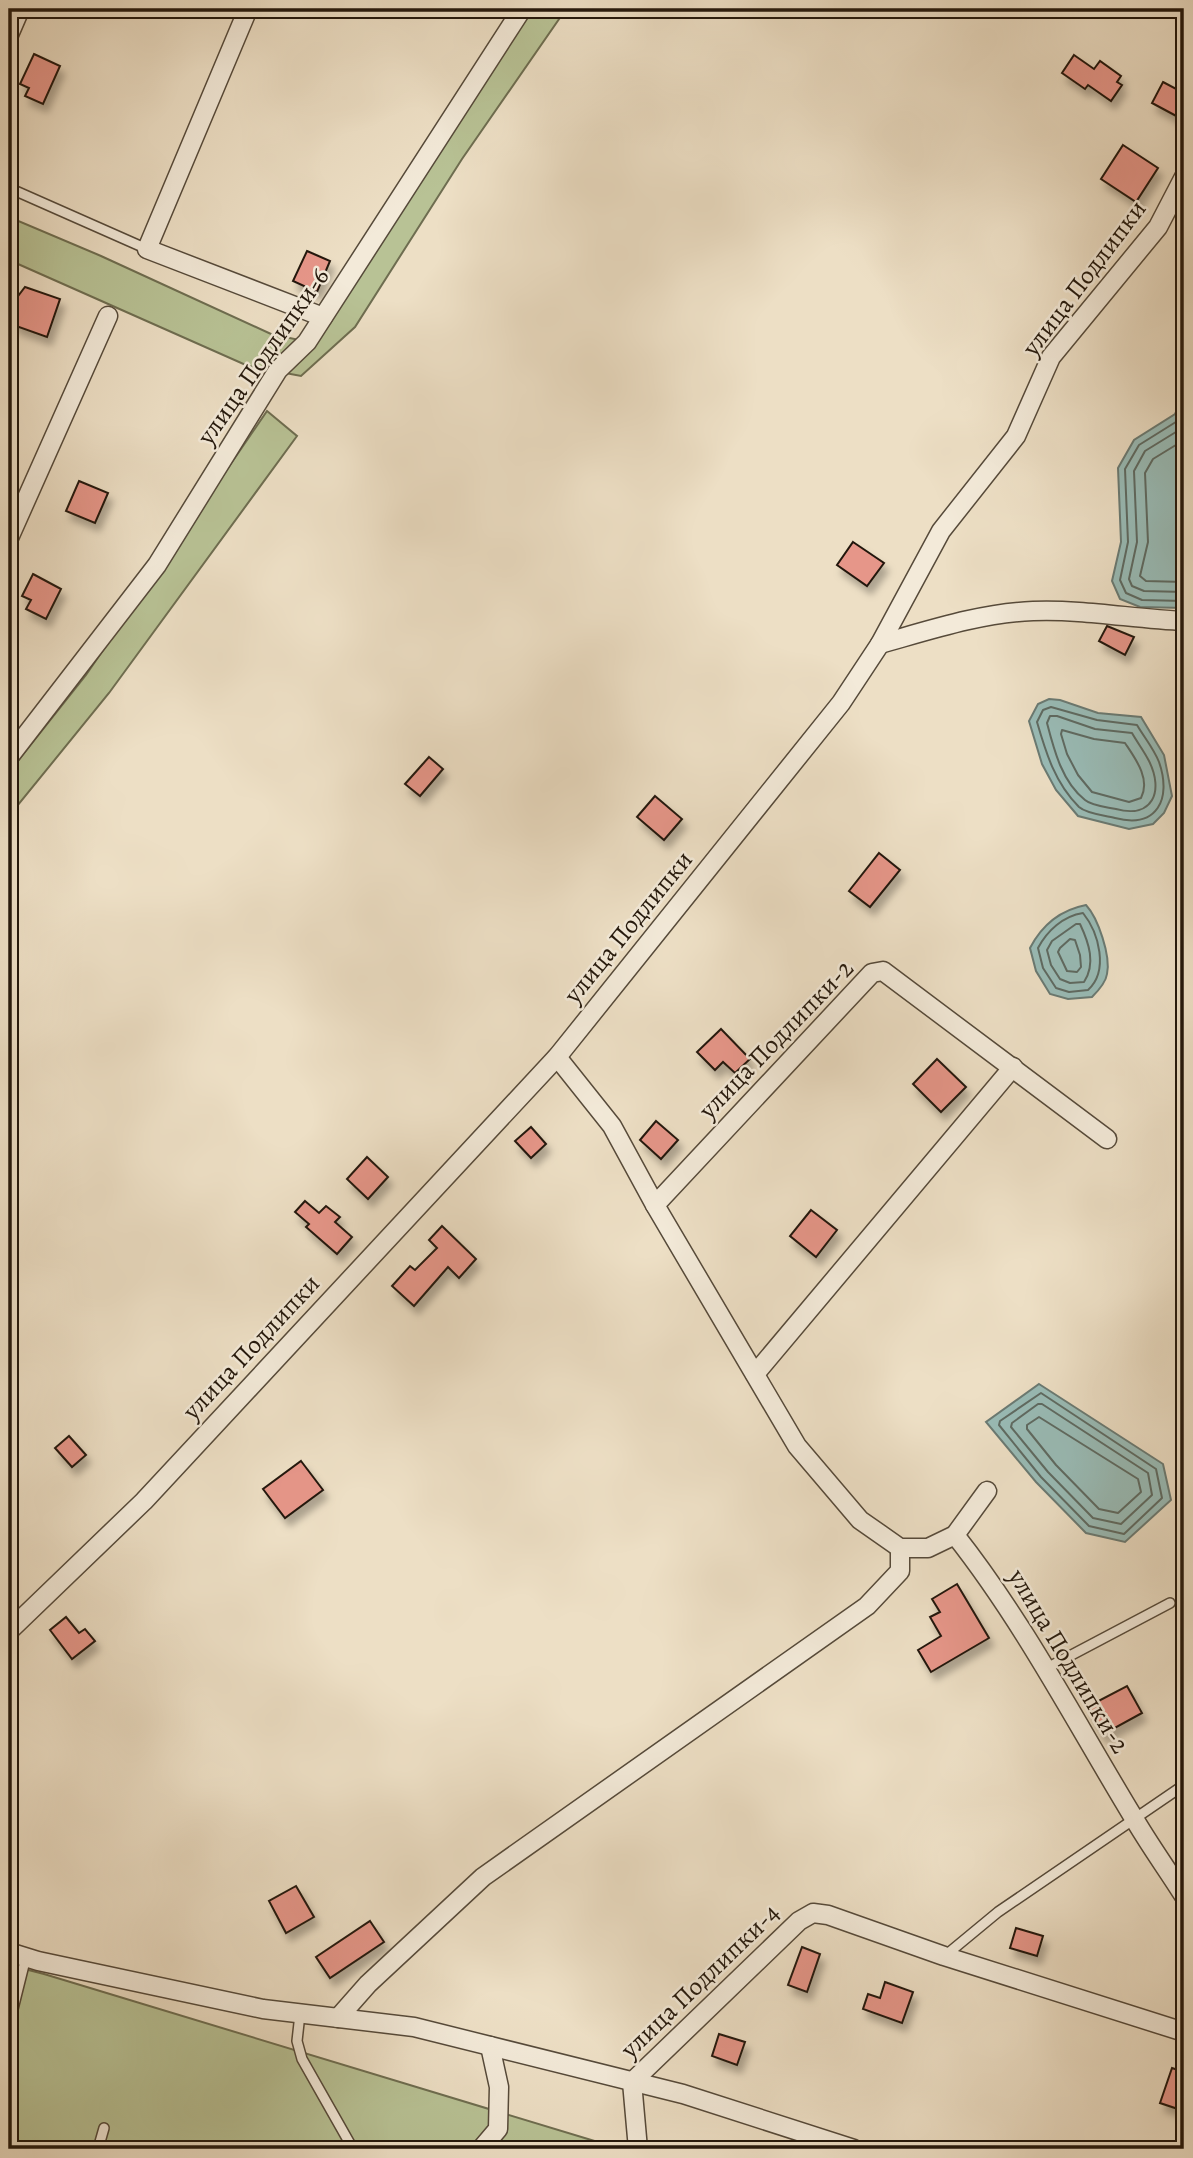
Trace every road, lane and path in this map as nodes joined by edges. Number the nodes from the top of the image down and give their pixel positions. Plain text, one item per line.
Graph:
1 (25, 9) edge
2 (248, 9) edge
3 (522, 9) edge
4 (9, 46) edge
5 (1184, 177) edge
6 (9, 188) edge
7 (147, 249) junction
8 (108, 316) dead end
9 (323, 317) junction
10 (9, 538) edge
11 (1184, 621) edge
12 (880, 644) junction
13 (9, 757) edge
14 (557, 1057) junction
15 (1013, 1067) junction
16 (1107, 1139) dead end
17 (655, 1205) junction
18 (755, 1374) junction
19 (987, 1492) dead end
20 (955, 1535) junction
21 (900, 1548) junction
22 (1170, 1603) dead end
23 (9, 1631) edge
24 (1045, 1669) junction
25 (1184, 1785) edge
26 (1134, 1819) junction
27 (1184, 1896) edge
28 (17, 1954) edge
29 (944, 1956) junction
30 (300, 2014) junction
31 (338, 2018) junction
32 (9, 2025) edge
33 (1184, 2032) edge
34 (491, 2046) junction
35 (632, 2081) junction
36 (104, 2128) dead end
37 (98, 2149) edge
38 (353, 2149) edge
39 (481, 2149) edge
40 (638, 2149) edge
41 (854, 2149) edge

1 - 4 lane
2 - 7 street
3 - 9 street, улица Подлипки-6
5 - 12 street, улица Подлипки
6 - 7 lane
7 - 9 street
8 - 10 street
9 - 13 street, улица Подлипки-6
11 - 12 street
12 - 14 street, улица Подлипки
14 - 17 street
14 - 23 street, улица Подлипки
15 - 16 street, улица Подлипки-2
15 - 17 street, улица Подлипки-2
15 - 18 street
17 - 18 street
18 - 21 street
19 - 20 street
20 - 21 street
20 - 24 street, улица Подлипки-2
21 - 31 street
22 - 24 lane
24 - 26 street, улица Подлипки-2
25 - 26 lane
26 - 27 street
26 - 29 lane
28 - 30 street
28 - 32 lane
29 - 33 street, улица Подлипки-4
29 - 35 street, улица Подлипки-4
30 - 31 street
30 - 38 lane
31 - 34 street
34 - 35 street
34 - 39 street
35 - 40 street
35 - 41 street, улица Подлипки-4
36 - 37 lane

